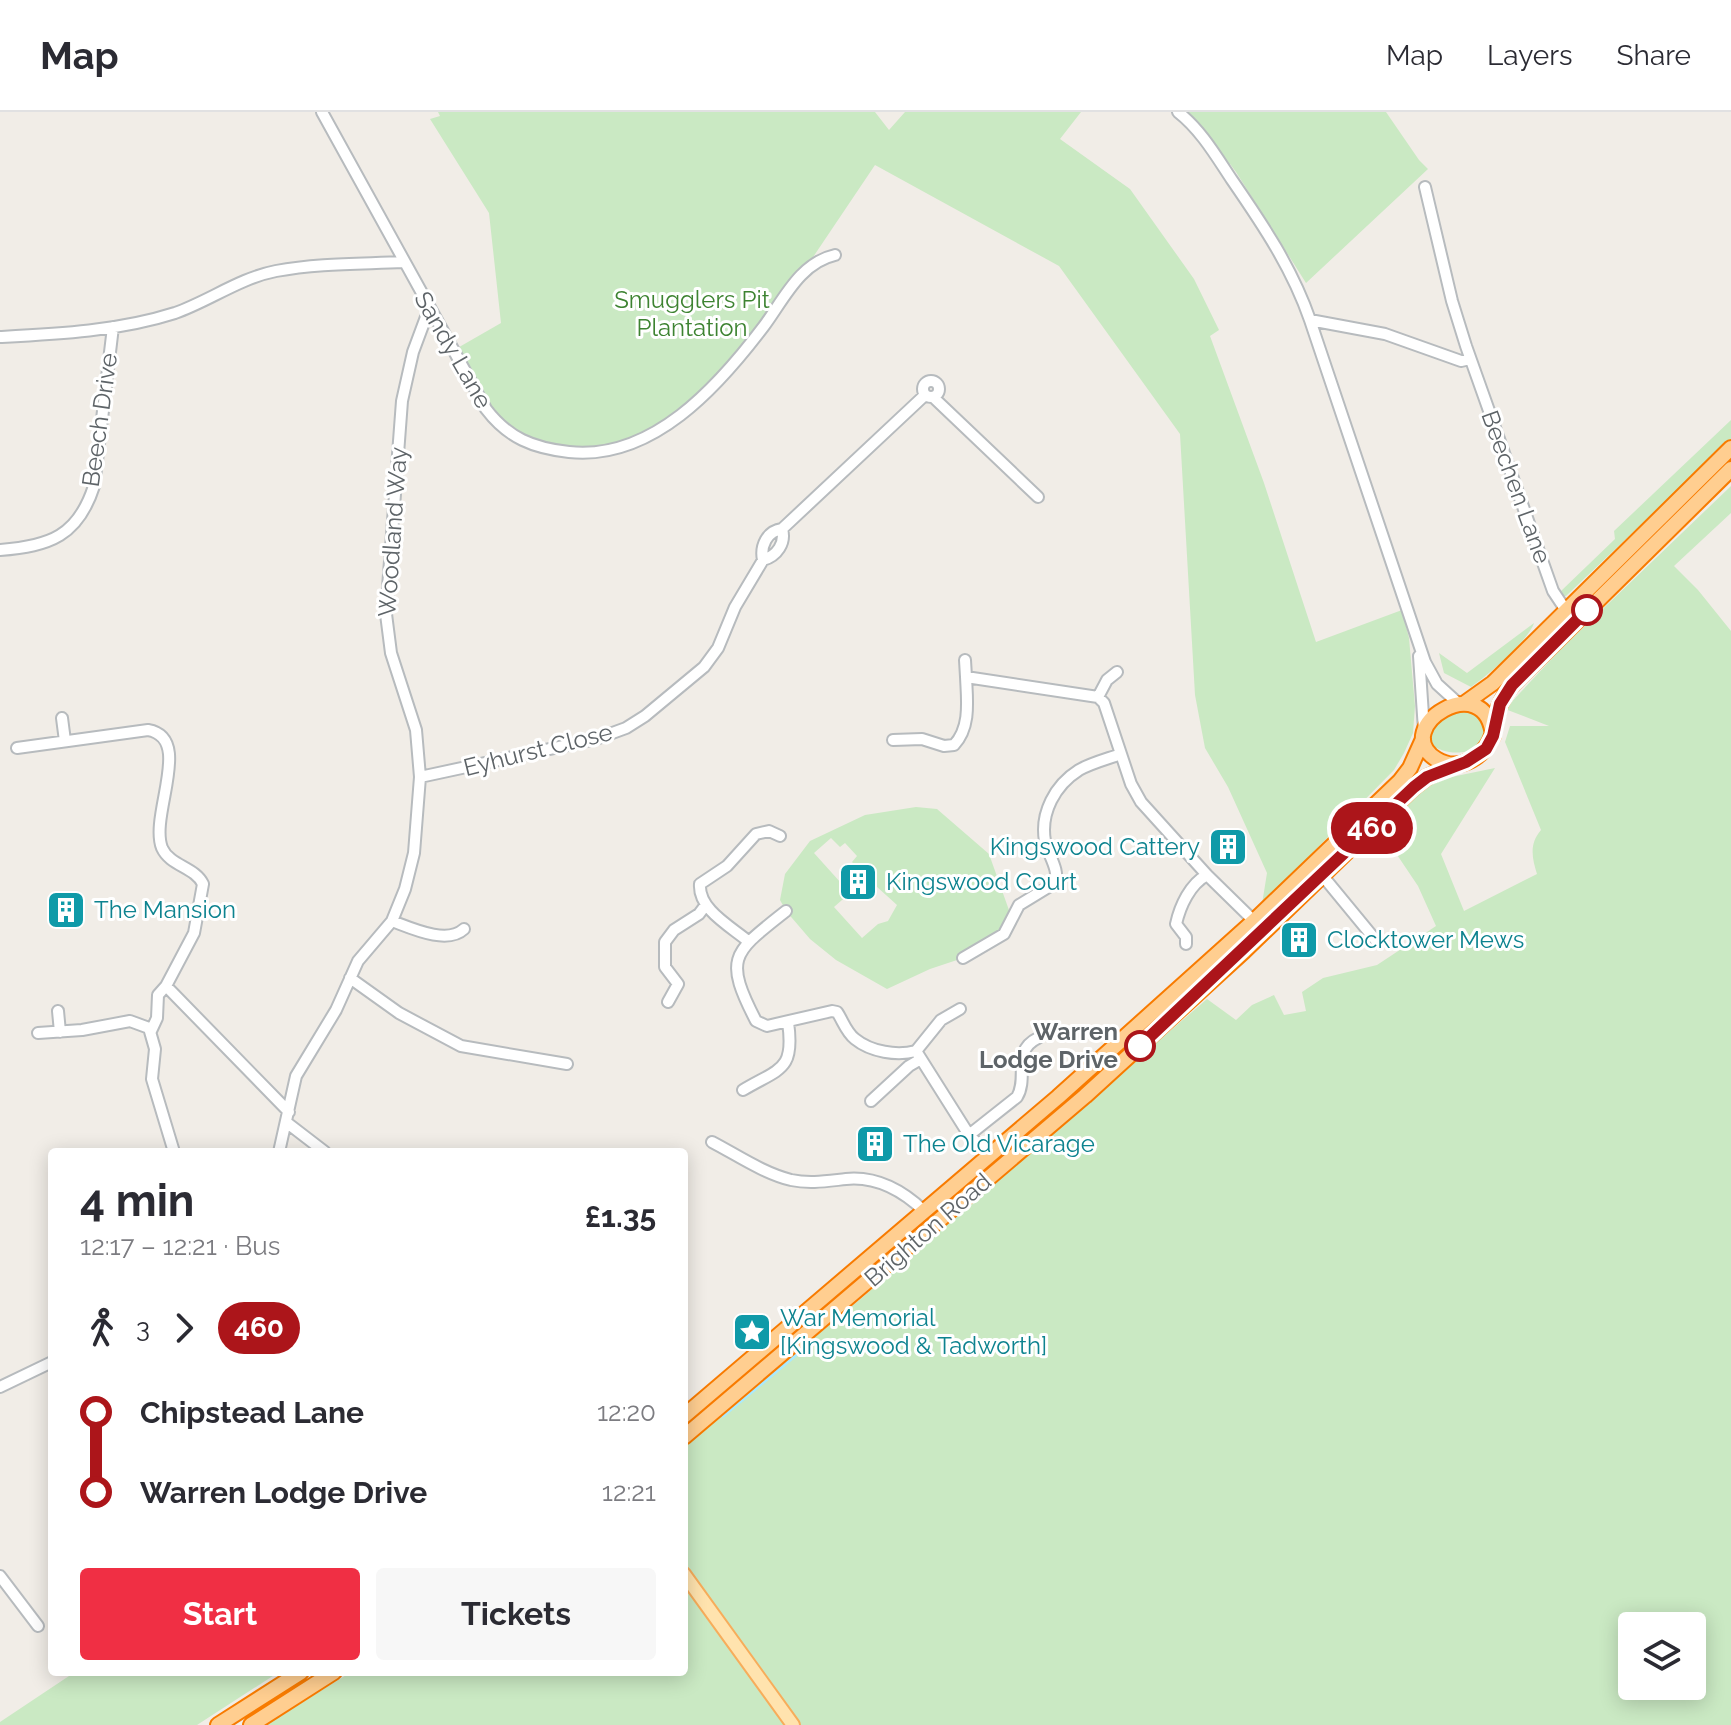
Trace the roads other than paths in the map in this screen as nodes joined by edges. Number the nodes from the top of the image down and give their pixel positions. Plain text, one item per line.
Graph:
1 (322, 112) edge
2 (1178, 112) edge
3 (1425, 187) dead end
4 (835, 255) dead end
5 (403, 262) junction
6 (429, 309) junction
7 (1310, 320) junction
8 (113, 327) junction
9 (0, 337) edge
10 (1470, 359) junction
11 (1731, 448) edge
12 (1731, 469) edge
13 (1038, 497) dead end
14 (0, 550) edge
15 (1567, 612) junction
16 (1418, 643) junction
17 (965, 660) dead end
18 (1117, 672) dead end
19 (966, 677) junction
20 (1098, 697) junction
21 (1462, 704) junction
22 (62, 718) dead end
23 (1423, 734) junction
24 (1493, 736) junction
25 (893, 740) dead end
26 (65, 741) junction
27 (17, 748) dead end
28 (1121, 754) junction
29 (1455, 765) junction
30 (420, 777) junction
31 (780, 836) dead end
32 (1207, 875) junction
33 (1322, 875) junction
34 (705, 906) junction
35 (786, 911) dead end
36 (392, 921) junction
37 (1254, 921) junction
38 (464, 929) dead end
39 (748, 941) junction
40 (1378, 943) dead end
41 (1186, 944) dead end
42 (963, 958) dead end
43 (350, 978) junction
44 (166, 986) junction
45 (668, 1002) dead end
46 (960, 1009) dead end
47 (58, 1011) dead end
48 (788, 1022) junction
49 (151, 1031) junction
50 (60, 1032) junction
51 (38, 1033) dead end
52 (1038, 1038) dead end
53 (919, 1055) junction
54 (567, 1064) dead end
55 (743, 1090) dead end
56 (871, 1101) dead end
57 (288, 1117) junction
58 (969, 1135) junction
59 (712, 1142) dead end
60 (173, 1148) edge
61 (280, 1148) edge
62 (321, 1148) edge
63 (994, 1152) junction
64 (924, 1211) junction
65 (48, 1364) edge
66 (0, 1387) edge
67 (688, 1413) edge
68 (688, 1434) edge
69 (0, 1576) edge
70 (688, 1580) edge
71 (38, 1626) dead end
72 (295, 1676) edge
73 (328, 1676) edge
74 (218, 1725) edge
75 (251, 1725) edge
76 (793, 1725) edge

1 - 5 street, Sandy Lane
2 - 7 street
3 - 10 street, Beechen Lane
4 - 6 street, Sandy Lane
5 - 6 street, Sandy Lane
5 - 8 street
6 - 30 street, Woodland Way
7 - 10 street
7 - 16 street
8 - 9 street
8 - 14 street, Beech Drive
10 - 15 street, Beechen Lane
11 - 15 highway
12 - 24 highway
13 - 30 street, Eyhurst Close
15 - 21 highway
16 - 21 street
16 - 23 street
17 - 19 street
18 - 20 street
19 - 20 street
19 - 25 street
20 - 28 street
21 - 23 highway
21 - 24 highway
22 - 26 street
23 - 29 highway
23 - 37 highway, Brighton Road
24 - 29 highway
26 - 27 street
26 - 44 street
28 - 32 street
28 - 42 street
29 - 33 highway, Brighton Road
30 - 36 street, Woodland Way
31 - 34 street
32 - 37 street
32 - 41 street
33 - 40 street
33 - 68 highway, Brighton Road
34 - 39 street
34 - 45 street
35 - 39 street
36 - 38 street
36 - 43 street, Woodland Way
37 - 63 highway, Brighton Road
39 - 48 street
43 - 54 street
43 - 57 street, Woodland Way
44 - 49 street
44 - 57 street
46 - 53 street
47 - 50 street
48 - 53 street
48 - 55 street
49 - 50 street
49 - 60 street
50 - 51 street
52 - 58 street
53 - 56 street
53 - 58 street
57 - 61 street, Woodland Way
57 - 62 street
58 - 63 street
59 - 64 street
63 - 64 highway, Brighton Road
64 - 67 highway, Brighton Road
65 - 66 street
69 - 71 street
70 - 76 main road
72 - 74 highway
73 - 75 highway

